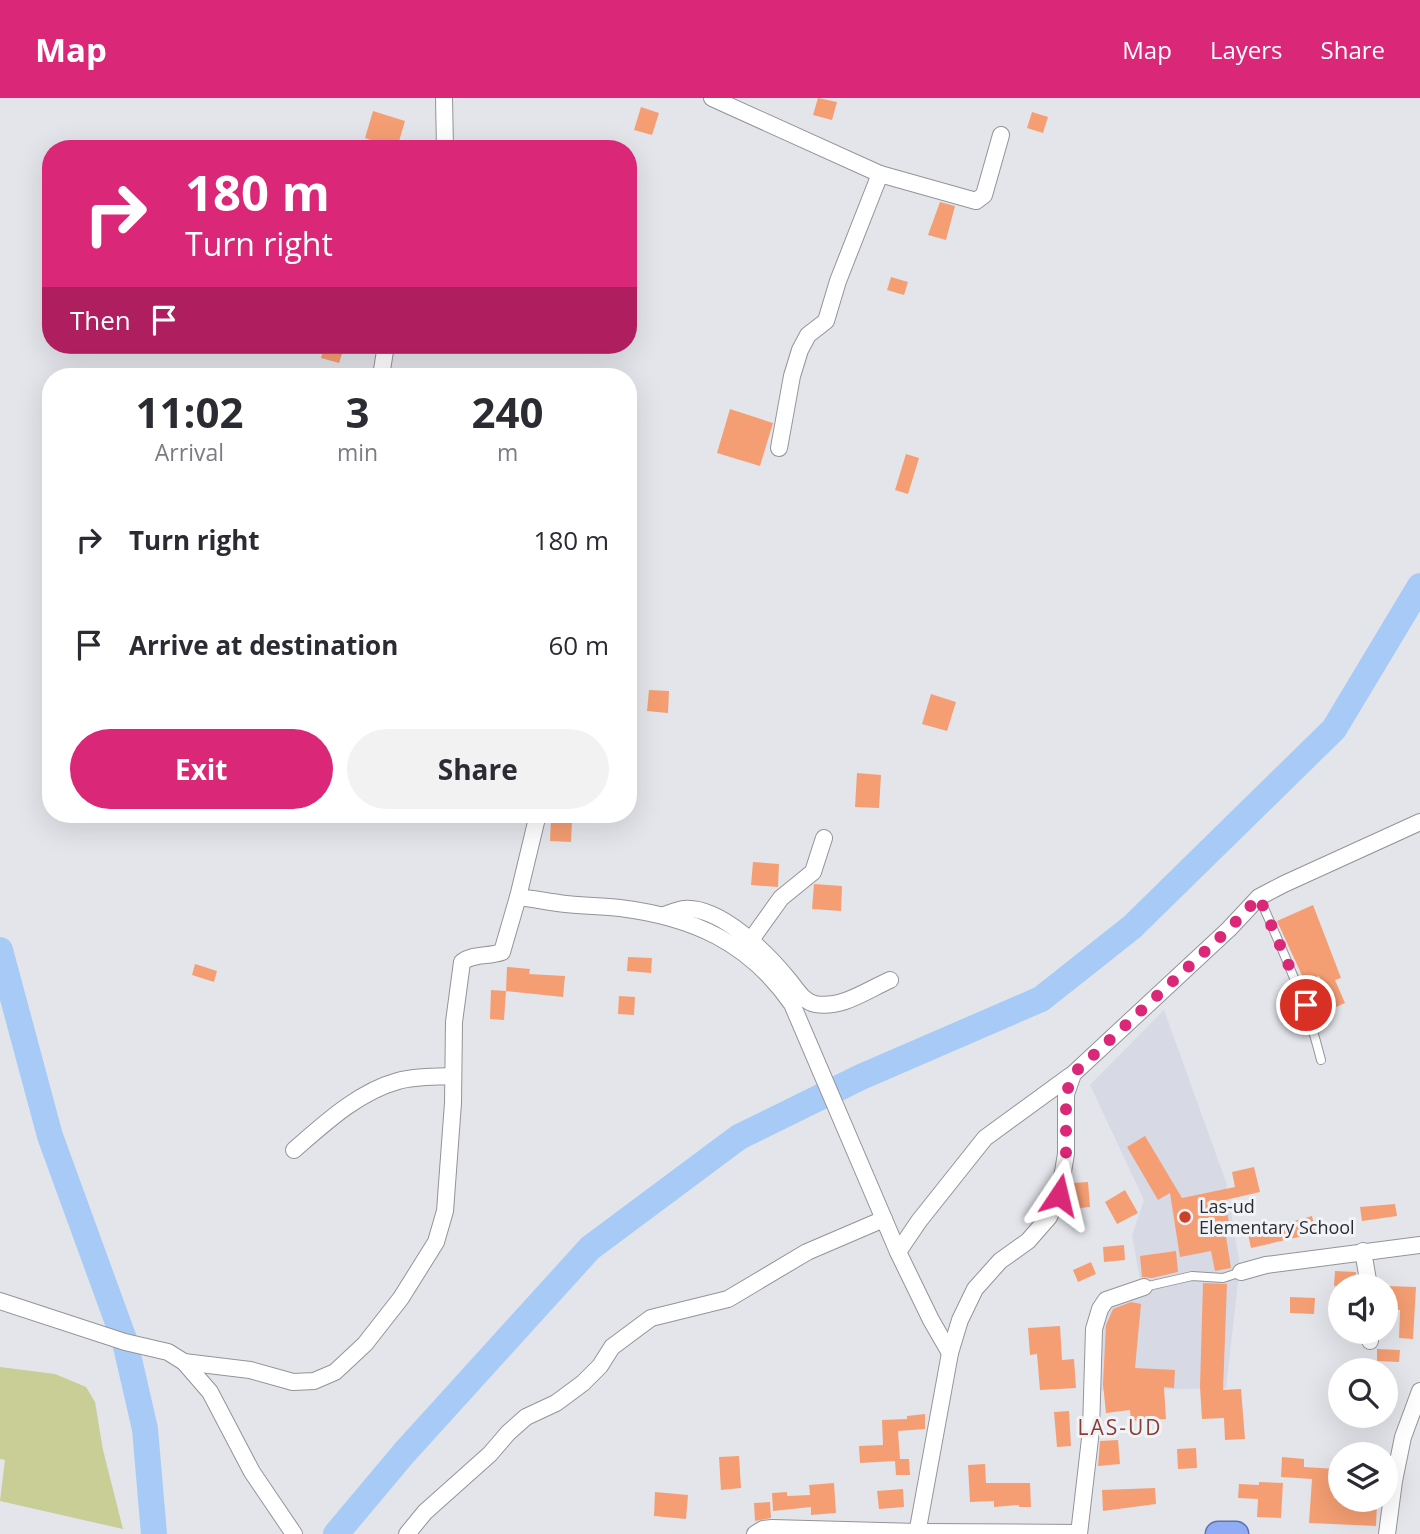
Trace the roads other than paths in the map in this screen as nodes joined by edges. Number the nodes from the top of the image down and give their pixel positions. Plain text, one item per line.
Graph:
1 (444, 98) edge
2 (712, 98) edge
3 (1001, 135) dead end
4 (445, 140) edge
5 (880, 174) junction
6 (779, 449) dead end
7 (1420, 822) edge
8 (536, 823) edge
9 (824, 838) dead end
10 (518, 897) junction
11 (1259, 897) junction
12 (661, 916) junction
13 (751, 940) junction
14 (890, 981) dead end
15 (1321, 1060) dead end
16 (1073, 1074) junction
17 (452, 1076) junction
18 (295, 1150) dead end
19 (882, 1214) junction
20 (1420, 1245) edge
21 (1363, 1251) junction
22 (898, 1252) junction
23 (1241, 1272) joint
24 (1367, 1274) edge
25 (1144, 1287) joint
26 (0, 1301) edge
27 (950, 1353) junction
28 (184, 1362) junction
29 (1420, 1391) edge
30 (918, 1533) edge
31 (1079, 1533) edge
32 (295, 1534) edge
33 (407, 1534) edge
34 (755, 1534) edge
35 (1218, 1534) edge
36 (1236, 1534) edge
37 (1387, 1534) edge

1 - 4 street
2 - 5 street
3 - 5 street
5 - 6 street
7 - 11 street
8 - 10 street
9 - 13 street
10 - 12 street
10 - 17 street
11 - 15 lane
11 - 16 street
12 - 13 street
12 - 19 street
13 - 14 street
16 - 22 street
16 - 27 street
17 - 18 street
17 - 28 street
19 - 22 street
19 - 33 street
20 - 21 street
21 - 23 street
21 - 24 street
22 - 27 street
23 - 25 lane
25 - 31 street
26 - 28 street
27 - 30 street
28 - 32 street
29 - 37 street
30 - 31 street
30 - 34 street
35 - 36 highway

